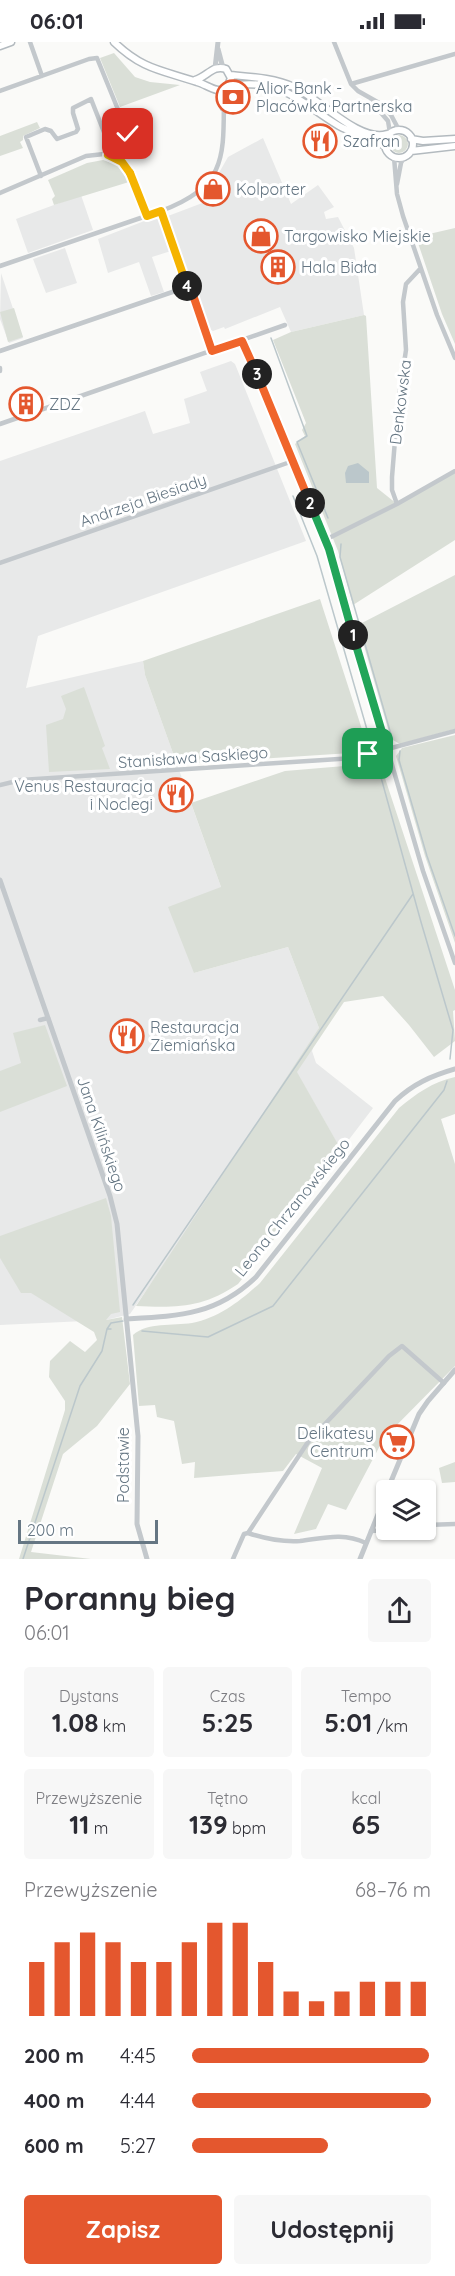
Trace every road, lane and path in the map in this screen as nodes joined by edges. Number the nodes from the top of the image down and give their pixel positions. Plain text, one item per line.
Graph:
1 (11, 42) edge
2 (30, 42) edge
3 (114, 42) edge
4 (334, 42) edge
5 (218, 45) edge
6 (0, 46) edge
7 (455, 54) edge
8 (215, 68) junction
9 (223, 68) junction
10 (208, 74) junction
11 (230, 75) junction
12 (42, 76) junction
13 (195, 80) junction
14 (351, 84) junction
15 (209, 85) junction
16 (223, 89) junction
17 (0, 91) edge
18 (367, 96) junction
19 (399, 130) junction
20 (388, 134) junction
21 (411, 139) junction
22 (455, 139) edge
23 (455, 146) edge
24 (386, 147) junction
25 (411, 151) junction
26 (110, 153) junction
27 (405, 156) junction
28 (394, 157) junction
29 (41, 176) junction
30 (397, 184) junction
31 (0, 193) edge
32 (161, 211) junction
33 (147, 216) junction
34 (0, 266) edge
35 (420, 269) junction
36 (187, 287) junction
37 (285, 325) dead end
38 (242, 341) junction
39 (0, 351) edge
40 (212, 351) junction
41 (455, 358) edge
42 (0, 424) edge
43 (294, 461) junction
44 (455, 471) edge
45 (397, 504) junction
46 (325, 540) junction
47 (0, 562) edge
48 (455, 732) edge
49 (387, 749) junction
50 (0, 785) edge
51 (0, 883) edge
52 (455, 963) edge
53 (48, 1018) junction
54 (40, 1020) dead end
55 (455, 1069) edge
56 (126, 1319) junction
57 (455, 1370) edge
58 (444, 1383) junction
59 (135, 1406) joint
60 (392, 1480) edge
61 (376, 1519) edge
62 (455, 1524) edge
63 (436, 1525) edge
64 (371, 1531) junction
65 (376, 1531) edge
66 (248, 1533) junction
67 (366, 1543) junction
68 (147, 1559) edge
69 (233, 1559) edge
70 (360, 1559) edge

1 - 6 main road
2 - 12 street
3 - 13 main road
4 - 14 street
5 - 8 street
5 - 9 street
7 - 14 street
8 - 9 main road
8 - 10 main road
9 - 11 main road
10 - 13 main road
10 - 15 main road
11 - 16 main road
11 - 20 main road
12 - 17 street
12 - 26 street
13 - 15 main road
14 - 18 street
15 - 16 main road
16 - 24 main road
16 - 32 street
18 - 19 street
18 - 20 street
19 - 20 main road
19 - 21 main road
20 - 24 main road
21 - 22 main road
21 - 25 main road
23 - 25 main road
24 - 28 main road
25 - 27 main road
26 - 29 street
26 - 29 street
26 - 33 street
27 - 28 main road
27 - 30 street
28 - 30 street
29 - 31 street
30 - 35 street
32 - 33 street
32 - 36 street
33 - 34 street
35 - 41 street
35 - 45 street, Denkowska
36 - 39 street
36 - 40 street
37 - 38 street
38 - 40 street
38 - 43 street
40 - 42 street
43 - 46 street
43 - 47 street, Andrzeja Biesiady
44 - 45 street
45 - 46 street
46 - 49 street
48 - 49 street, Stanisława Saskiego
49 - 50 street, Stanisława Saskiego
49 - 52 street
51 - 53 street, Jana Kilińskiego
53 - 54 street
53 - 56 street, Jana Kilińskiego
55 - 56 street, Leona Chrzanowskiego
56 - 59 street, Jana Kilińskiego
57 - 58 street
58 - 60 street
58 - 66 street
59 - 68 street, Podstawie
61 - 64 street
62 - 63 street
64 - 65 street
64 - 67 street
66 - 67 street
66 - 69 street
67 - 70 street

